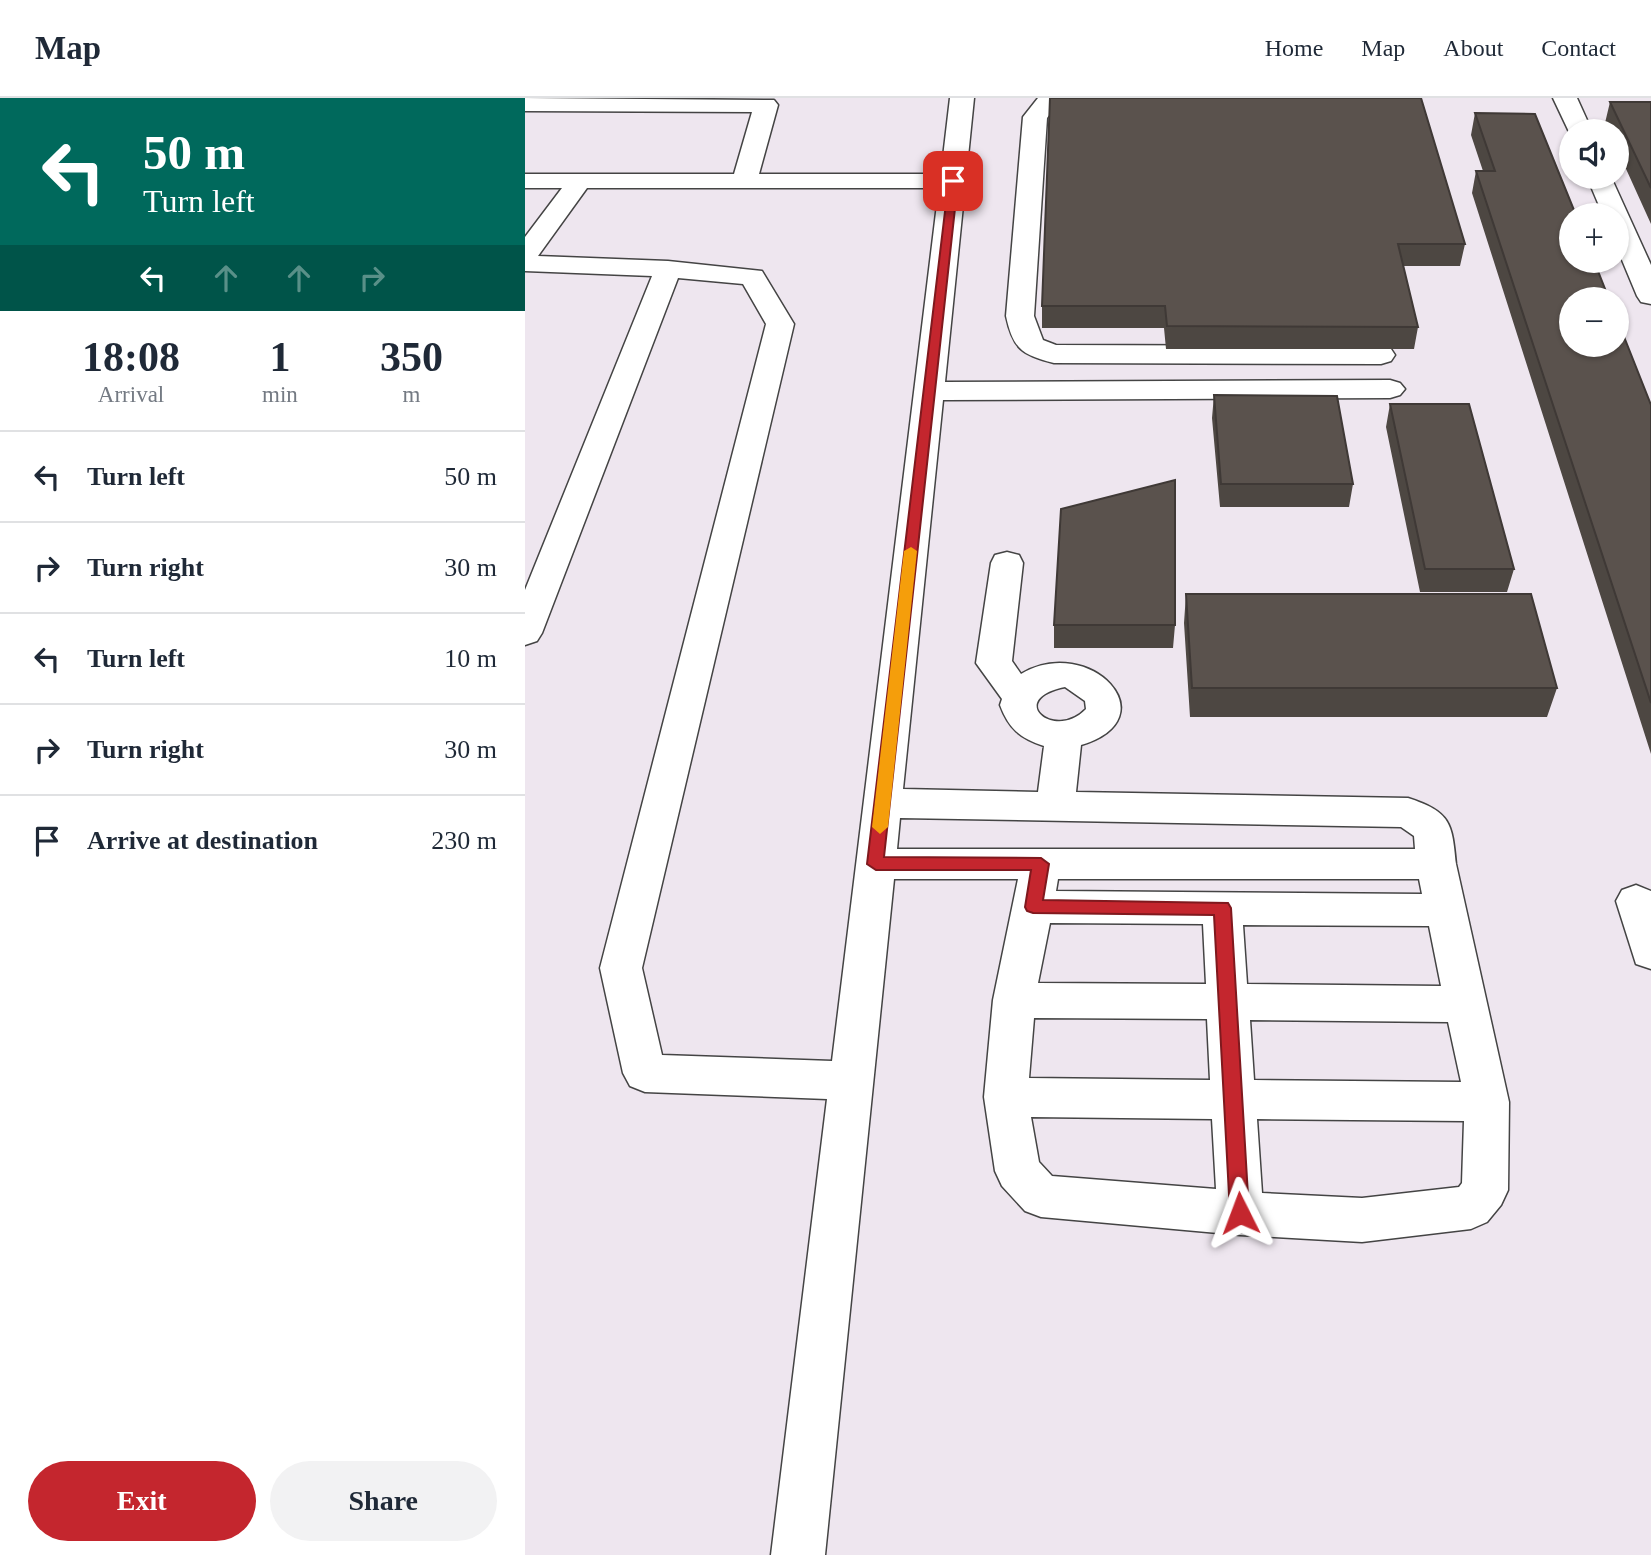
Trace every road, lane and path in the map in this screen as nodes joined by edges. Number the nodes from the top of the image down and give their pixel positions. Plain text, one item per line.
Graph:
1 (962, 98) edge
2 (1050, 98) edge
3 (1566, 98) edge
4 (525, 104) edge
5 (1575, 119) edge
6 (525, 181) edge
7 (580, 181) junction
8 (744, 181) junction
9 (953, 181) junction
10 (1629, 246) edge
11 (525, 255) edge
12 (525, 262) edge
13 (668, 269) junction
14 (1651, 296) edge
15 (1381, 355) edge
16 (1390, 389) dead end
17 (929, 391) junction
18 (1007, 563) dead end
19 (525, 633) edge
20 (1019, 696) junction
21 (1064, 736) junction
22 (882, 803) junction
23 (1055, 808) junction
24 (876, 864) junction
25 (1041, 864) junction
26 (1436, 864) junction
27 (1636, 901) dead end
28 (1033, 907) junction
29 (1222, 908) junction
30 (1446, 910) junction
31 (1651, 952) edge
32 (1014, 1000) junction
33 (1227, 1002) junction
34 (1466, 1004) junction
35 (851, 1080) junction
36 (1006, 1097) junction
37 (1233, 1099) junction
38 (1487, 1101) junction
39 (1240, 1213) junction
40 (798, 1555) edge

1 - 9 street
2 - 15 street
3 - 5 street
4 - 8 street
6 - 7 street
7 - 8 street
7 - 11 street
8 - 9 street
9 - 17 street
10 - 14 street
12 - 13 street
13 - 19 street
13 - 35 street
16 - 17 street
17 - 22 street
18 - 20 street
20 - 21 street
20 - 21 street
21 - 23 street
22 - 23 street
22 - 24 street
23 - 26 street
24 - 25 street
24 - 35 street
25 - 26 street
25 - 28 street
26 - 30 street
27 - 31 street
28 - 29 street
28 - 32 street
29 - 30 street
29 - 33 street
30 - 34 street
32 - 33 street
32 - 36 street
33 - 34 street
33 - 37 street
34 - 38 street
35 - 40 street
36 - 37 street
36 - 39 street
37 - 38 street
37 - 39 street
38 - 39 street

